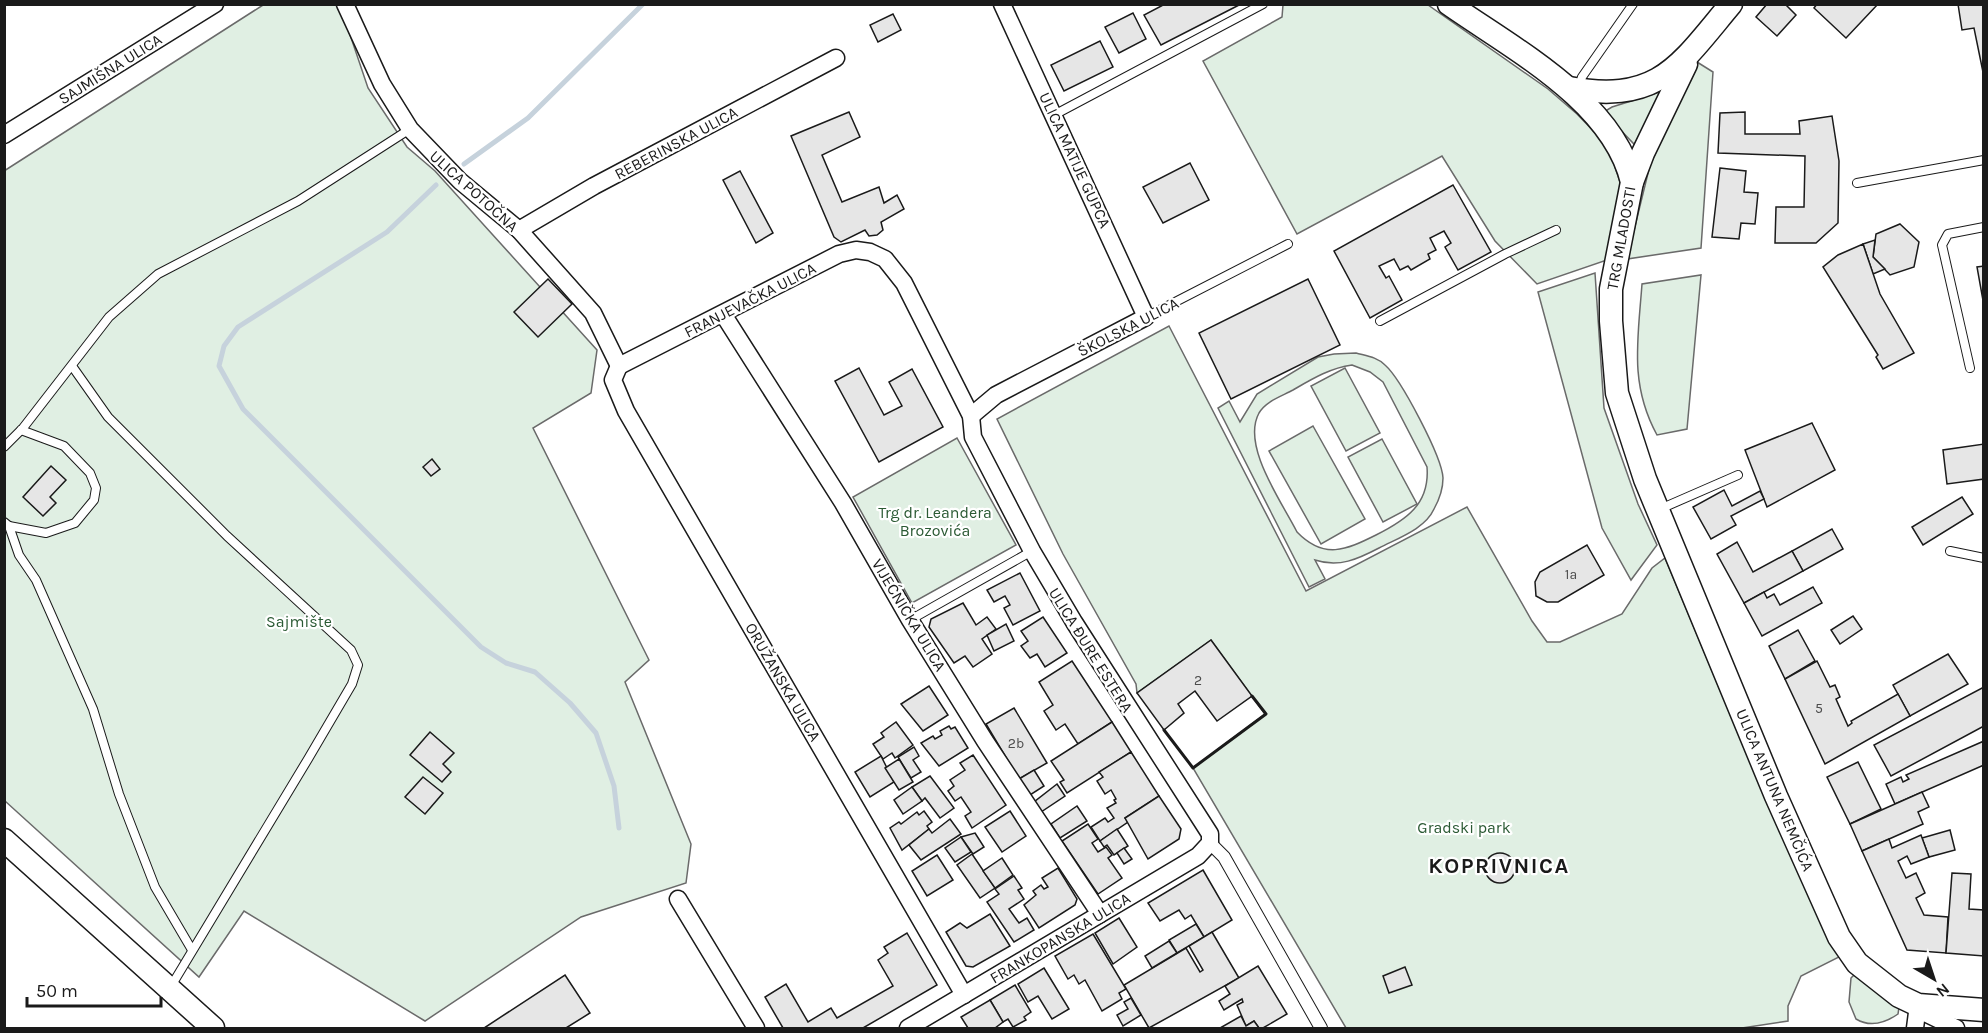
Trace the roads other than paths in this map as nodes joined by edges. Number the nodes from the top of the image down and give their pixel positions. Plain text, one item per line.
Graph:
1 (215, 4) edge
2 (345, 4) edge
3 (1002, 4) edge
4 (1263, 4) edge
5 (1449, 4) edge
6 (1633, 4) edge
7 (1731, 4) edge
8 (1691, 55) junction
9 (836, 58) dead end
10 (1574, 89) junction
11 (1054, 115) junction
12 (410, 129) junction
13 (4, 135) edge
14 (1983, 160) edge
15 (1632, 182) junction
16 (1857, 183) dead end
17 (1983, 227) edge
18 (519, 230) junction
19 (1556, 230) dead end
20 (1288, 244) dead end
21 (885, 259) joint
22 (723, 314) junction
23 (1146, 317) junction
24 (1380, 321) dead end
25 (72, 366) junction
26 (618, 366) junction
27 (1970, 369) dead end
28 (971, 416) junction
29 (21, 430) junction
30 (4, 447) edge
31 (1738, 475) dead end
32 (1657, 510) junction
33 (7, 524) edge
34 (1671, 545) joint
35 (1032, 551) junction
36 (1950, 551) dead end
37 (1983, 558) edge
38 (910, 620) junction
39 (4, 840) edge
40 (1210, 843) junction
41 (678, 899) dead end
42 (1100, 914) junction
43 (192, 950) junction
44 (170, 989) junction
45 (964, 995) junction
46 (1918, 1005) junction
47 (1983, 1010) edge
48 (213, 1029) edge
49 (756, 1029) edge
50 (908, 1029) edge
51 (1321, 1029) edge
52 (1915, 1029) edge
53 (1956, 1029) edge

1 - 13 street, SAJMIŠNA ULICA
2 - 12 street, ULICA POTOČNA
3 - 11 street, ULICA MATIJE GUPCA
4 - 11 lane
5 - 10 main road, TRG MLADOSTI
6 - 10 lane
7 - 8 main road
8 - 10 main road
8 - 15 main road
9 - 18 street, REBERINSKA ULICA
10 - 15 main road, TRG MLADOSTI
11 - 23 street, ULICA MATIJE GUPCA
12 - 18 street, ULICA POTOČNA
12 - 25 lane
14 - 16 lane
15 - 32 main road, TRG MLADOSTI
17 - 27 lane
18 - 26 street, ULICA POTOČNA
19 - 24 lane
20 - 23 lane, ŠKOLSKA ULICA
21 - 22 street, FRANJEVAČKA ULICA
21 - 28 street, ULICA ĐURE ESTERA
22 - 26 street, FRANJEVAČKA ULICA
22 - 38 street, VIJEĆNIČKA ULICA
23 - 28 street, ŠKOLSKA ULICA
25 - 29 lane
25 - 43 lane
26 - 45 street, ORUŽANSKA ULICA
28 - 35 street, ULICA ĐURE ESTERA
29 - 30 lane
29 - 33 lane
31 - 32 lane
32 - 34 main road, TRG MLADOSTI
33 - 43 lane
34 - 46 main road, ULICA ANTUNA NEMČIĆA
35 - 38 lane
35 - 40 street, ULICA ĐURE ESTERA
36 - 37 lane
38 - 42 street, VIJEĆNIČKA ULICA
39 - 44 main road
40 - 42 street, FRANKOPANSKA ULICA
40 - 51 street, ULICA ĐURE ESTERA
41 - 49 street
42 - 45 street, FRANKOPANSKA ULICA
43 - 44 lane
44 - 48 main road
45 - 50 street, FRANKOPANSKA ULICA
46 - 47 main road
46 - 52 street
46 - 53 street

